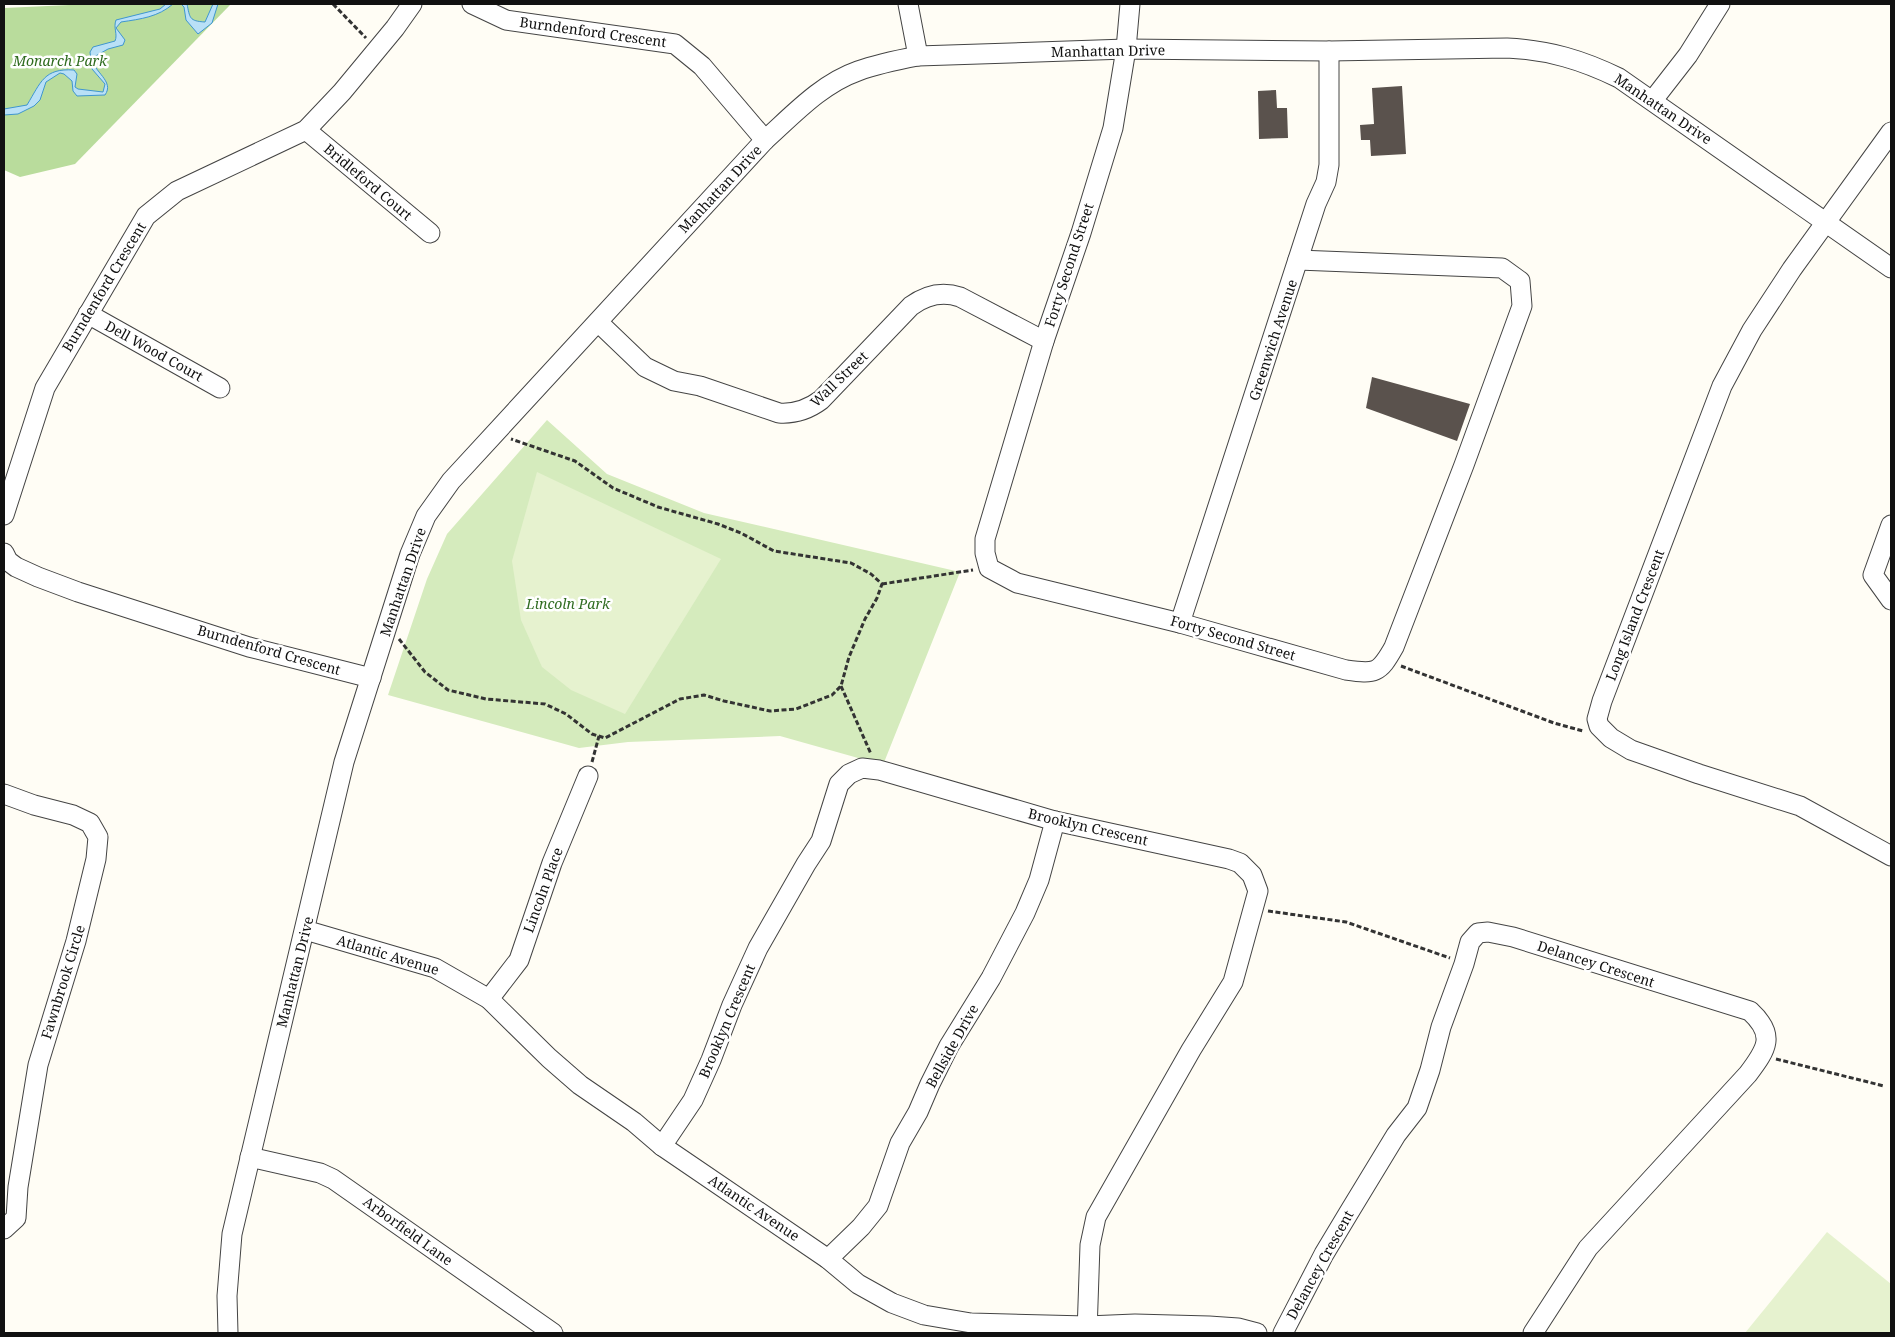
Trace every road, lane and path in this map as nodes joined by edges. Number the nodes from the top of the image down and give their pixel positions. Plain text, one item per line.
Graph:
1 (334, 4) edge
2 (412, 4) edge
3 (472, 4) edge
4 (908, 4) edge
5 (1130, 4) edge
6 (1720, 4) edge
7 (1126, 49) junction
8 (377, 50) junction
9 (1329, 51) junction
10 (918, 56) junction
11 (1653, 100) junction
12 (306, 130) junction
13 (1891, 132) edge
14 (765, 140) junction
15 (1826, 223) junction
16 (430, 233) dead end
17 (1298, 260) junction
18 (1891, 268) edge
19 (88, 314) junction
20 (598, 322) junction
21 (1044, 341) junction
22 (220, 388) dead end
23 (494, 433) junction
24 (4, 515) edge
25 (1891, 525) edge
26 (4, 553) edge
27 (989, 568) junction
28 (882, 584) junction
29 (1891, 600) edge
30 (1180, 623) junction
31 (387, 627) junction
32 (1386, 661) junction
33 (371, 678) junction
34 (841, 686) junction
35 (599, 736) junction
36 (1611, 738) junction
37 (878, 770) junction
38 (588, 776) joint
39 (4, 794) edge
40 (1055, 821) junction
41 (1891, 856) edge
42 (1253, 909) junction
43 (305, 930) junction
44 (1464, 964) junction
45 (489, 999) junction
46 (1762, 1056) junction
47 (1884, 1086) dead end
48 (662, 1146) junction
49 (250, 1157) junction
50 (4, 1229) edge
51 (828, 1259) junction
52 (1087, 1330) edge
53 (228, 1333) edge
54 (553, 1333) edge
55 (1257, 1333) edge
56 (1283, 1333) edge
57 (1533, 1333) edge

1 - 8 path
2 - 8 street, Burndenford Crescent
3 - 14 street, Burndenford Crescent
4 - 10 street
5 - 7 street, Forty Second Street
6 - 11 street
7 - 9 street, Manhattan Drive
7 - 10 street, Manhattan Drive
7 - 21 street, Forty Second Street
8 - 12 street, Burndenford Crescent
9 - 11 street, Manhattan Drive
9 - 17 street, Greenwich Avenue
10 - 14 street, Manhattan Drive
11 - 15 street, Manhattan Drive
12 - 16 street, Bridleford Court
12 - 19 street, Burndenford Crescent
13 - 15 street
14 - 20 street, Manhattan Drive
15 - 18 street, Manhattan Drive
15 - 36 street, Long Island Crescent
17 - 30 street, Greenwich Avenue
17 - 32 street
19 - 22 street, Dell Wood Court
19 - 24 street, Burndenford Crescent
20 - 21 street, Wall Street
20 - 23 street, Manhattan Drive
21 - 27 street, Forty Second Street
23 - 28 path
23 - 31 street, Manhattan Drive
25 - 29 street
26 - 33 street, Burndenford Crescent
27 - 28 path
27 - 30 street, Forty Second Street
28 - 34 path
30 - 32 street, Forty Second Street
31 - 33 street, Manhattan Drive
31 - 35 path
32 - 36 path
33 - 43 street, Manhattan Drive
34 - 35 path
34 - 37 path
35 - 38 path
36 - 41 street, Long Island Crescent
37 - 40 street, Brooklyn Crescent
37 - 48 street, Brooklyn Crescent
38 - 45 street, Lincoln Place
39 - 50 street, Fawnbrook Circle
40 - 42 street, Brooklyn Crescent
40 - 51 street, Bellside Drive
42 - 44 path
42 - 52 street, Brooklyn Crescent
43 - 45 street, Atlantic Avenue
43 - 49 street, Manhattan Drive
44 - 46 street, Delancey Crescent
44 - 56 street, Delancey Crescent
45 - 48 street, Atlantic Avenue
46 - 47 path
46 - 57 street
48 - 51 street, Atlantic Avenue
49 - 53 street, Manhattan Drive
49 - 54 street, Arborfield Lane
51 - 52 street, Atlantic Avenue
52 - 55 street, Atlantic Avenue

